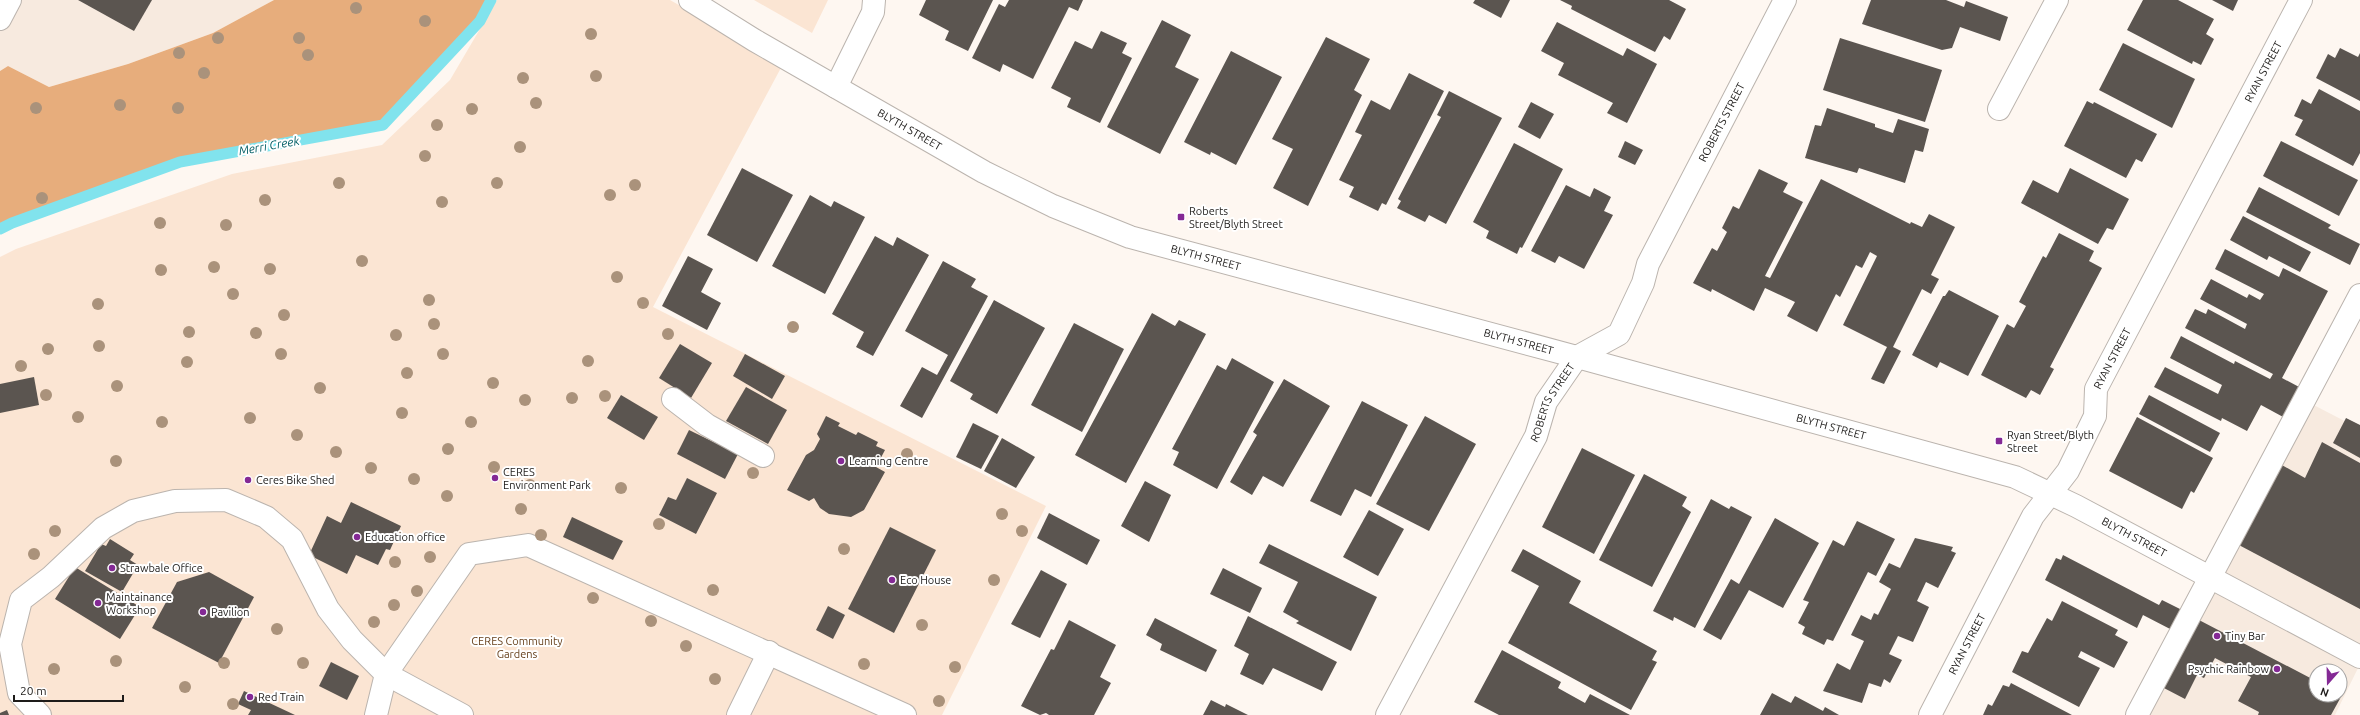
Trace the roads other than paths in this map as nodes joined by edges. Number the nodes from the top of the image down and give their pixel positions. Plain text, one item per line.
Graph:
1 (10, 0) edge
2 (690, 0) edge
3 (874, 0) edge
4 (1785, 0) edge
5 (2057, 0) edge
6 (2301, 0) edge
7 (0, 19) edge
8 (836, 87) junction
9 (1999, 109) dead end
10 (2360, 295) edge
11 (1577, 357) junction
12 (673, 399) dead end
13 (763, 456) dead end
14 (2049, 493) junction
15 (2210, 577) junction
16 (769, 652) junction
17 (2360, 657) edge
18 (386, 674) junction
19 (40, 715) edge
20 (376, 715) edge
21 (462, 715) edge
22 (738, 715) edge
23 (904, 715) edge
24 (1387, 715) edge
25 (1930, 715) edge
26 (2137, 715) edge

1 - 7 street
2 - 8 street, BLYTH STREET
3 - 8 street
4 - 11 street, ROBERTS STREET
5 - 9 street
6 - 14 street, RYAN STREET
8 - 11 street, BLYTH STREET
10 - 15 street
11 - 14 street, BLYTH STREET
11 - 24 street, ROBERTS STREET
12 - 13 street
14 - 15 street, BLYTH STREET
14 - 25 street, RYAN STREET
15 - 17 street, BLYTH STREET
15 - 26 street
16 - 18 street
16 - 22 street
16 - 23 street
18 - 19 street
18 - 20 street
18 - 21 street

